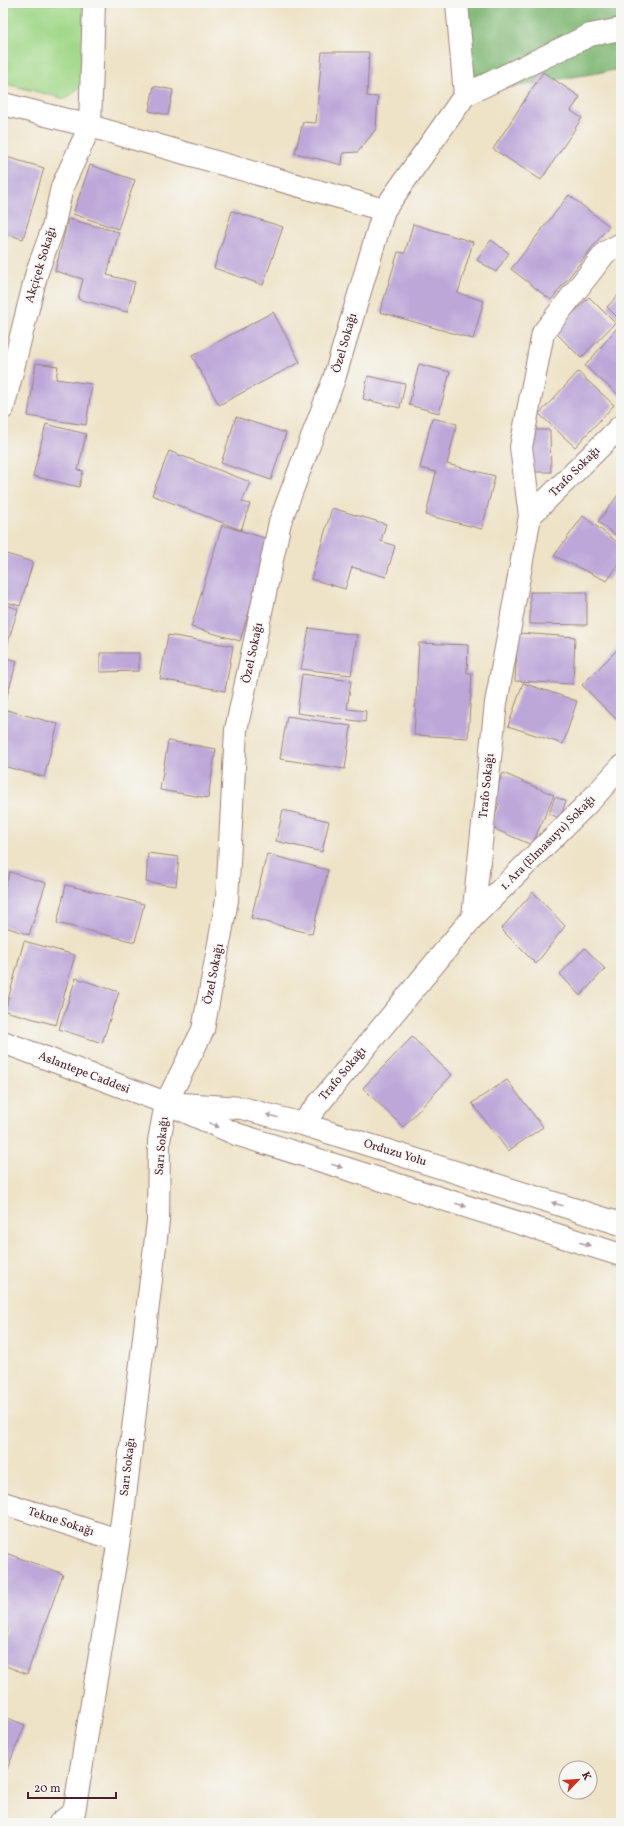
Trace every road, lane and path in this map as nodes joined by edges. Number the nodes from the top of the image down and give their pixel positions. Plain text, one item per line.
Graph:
1 (94, 3) edge
2 (457, 3) edge
3 (621, 29) edge
4 (465, 95) junction
5 (3, 104) edge
6 (90, 126) junction
7 (384, 210) junction
8 (621, 244) edge
9 (3, 408) edge
10 (621, 426) edge
11 (530, 516) junction
12 (621, 766) edge
13 (478, 868) junction
14 (496, 895) junction
15 (473, 917) junction
16 (3, 1042) edge
17 (166, 1103) junction
18 (302, 1124) junction
19 (621, 1224) edge
20 (621, 1255) edge
21 (3, 1503) edge
22 (118, 1540) junction
23 (60, 1823) edge

1 - 6 street
2 - 4 street
3 - 4 street
4 - 7 street, Özel Sokağı
5 - 6 street
6 - 7 street
6 - 9 street, Akçiçek Sokağı
7 - 17 street, Özel Sokağı
8 - 11 street
10 - 11 street, Trafo Sokağı
11 - 13 street, Trafo Sokağı
12 - 14 street, 1. Ara (Elmasuyu) Sokağı
13 - 14 street
13 - 15 street, Trafo Sokağı
14 - 15 street, 1. Ara (Elmasuyu) Sokağı
15 - 18 street, Trafo Sokağı
16 - 17 street, Aslantepe Caddesi
18 -> 17 street, Orduzu Yolu
17 -> 20 street
17 - 22 street, Sarı Sokağı
19 -> 18 street, Orduzu Yolu
21 - 22 street, Tekne Sokağı
22 - 23 street, Sarı Sokağı

